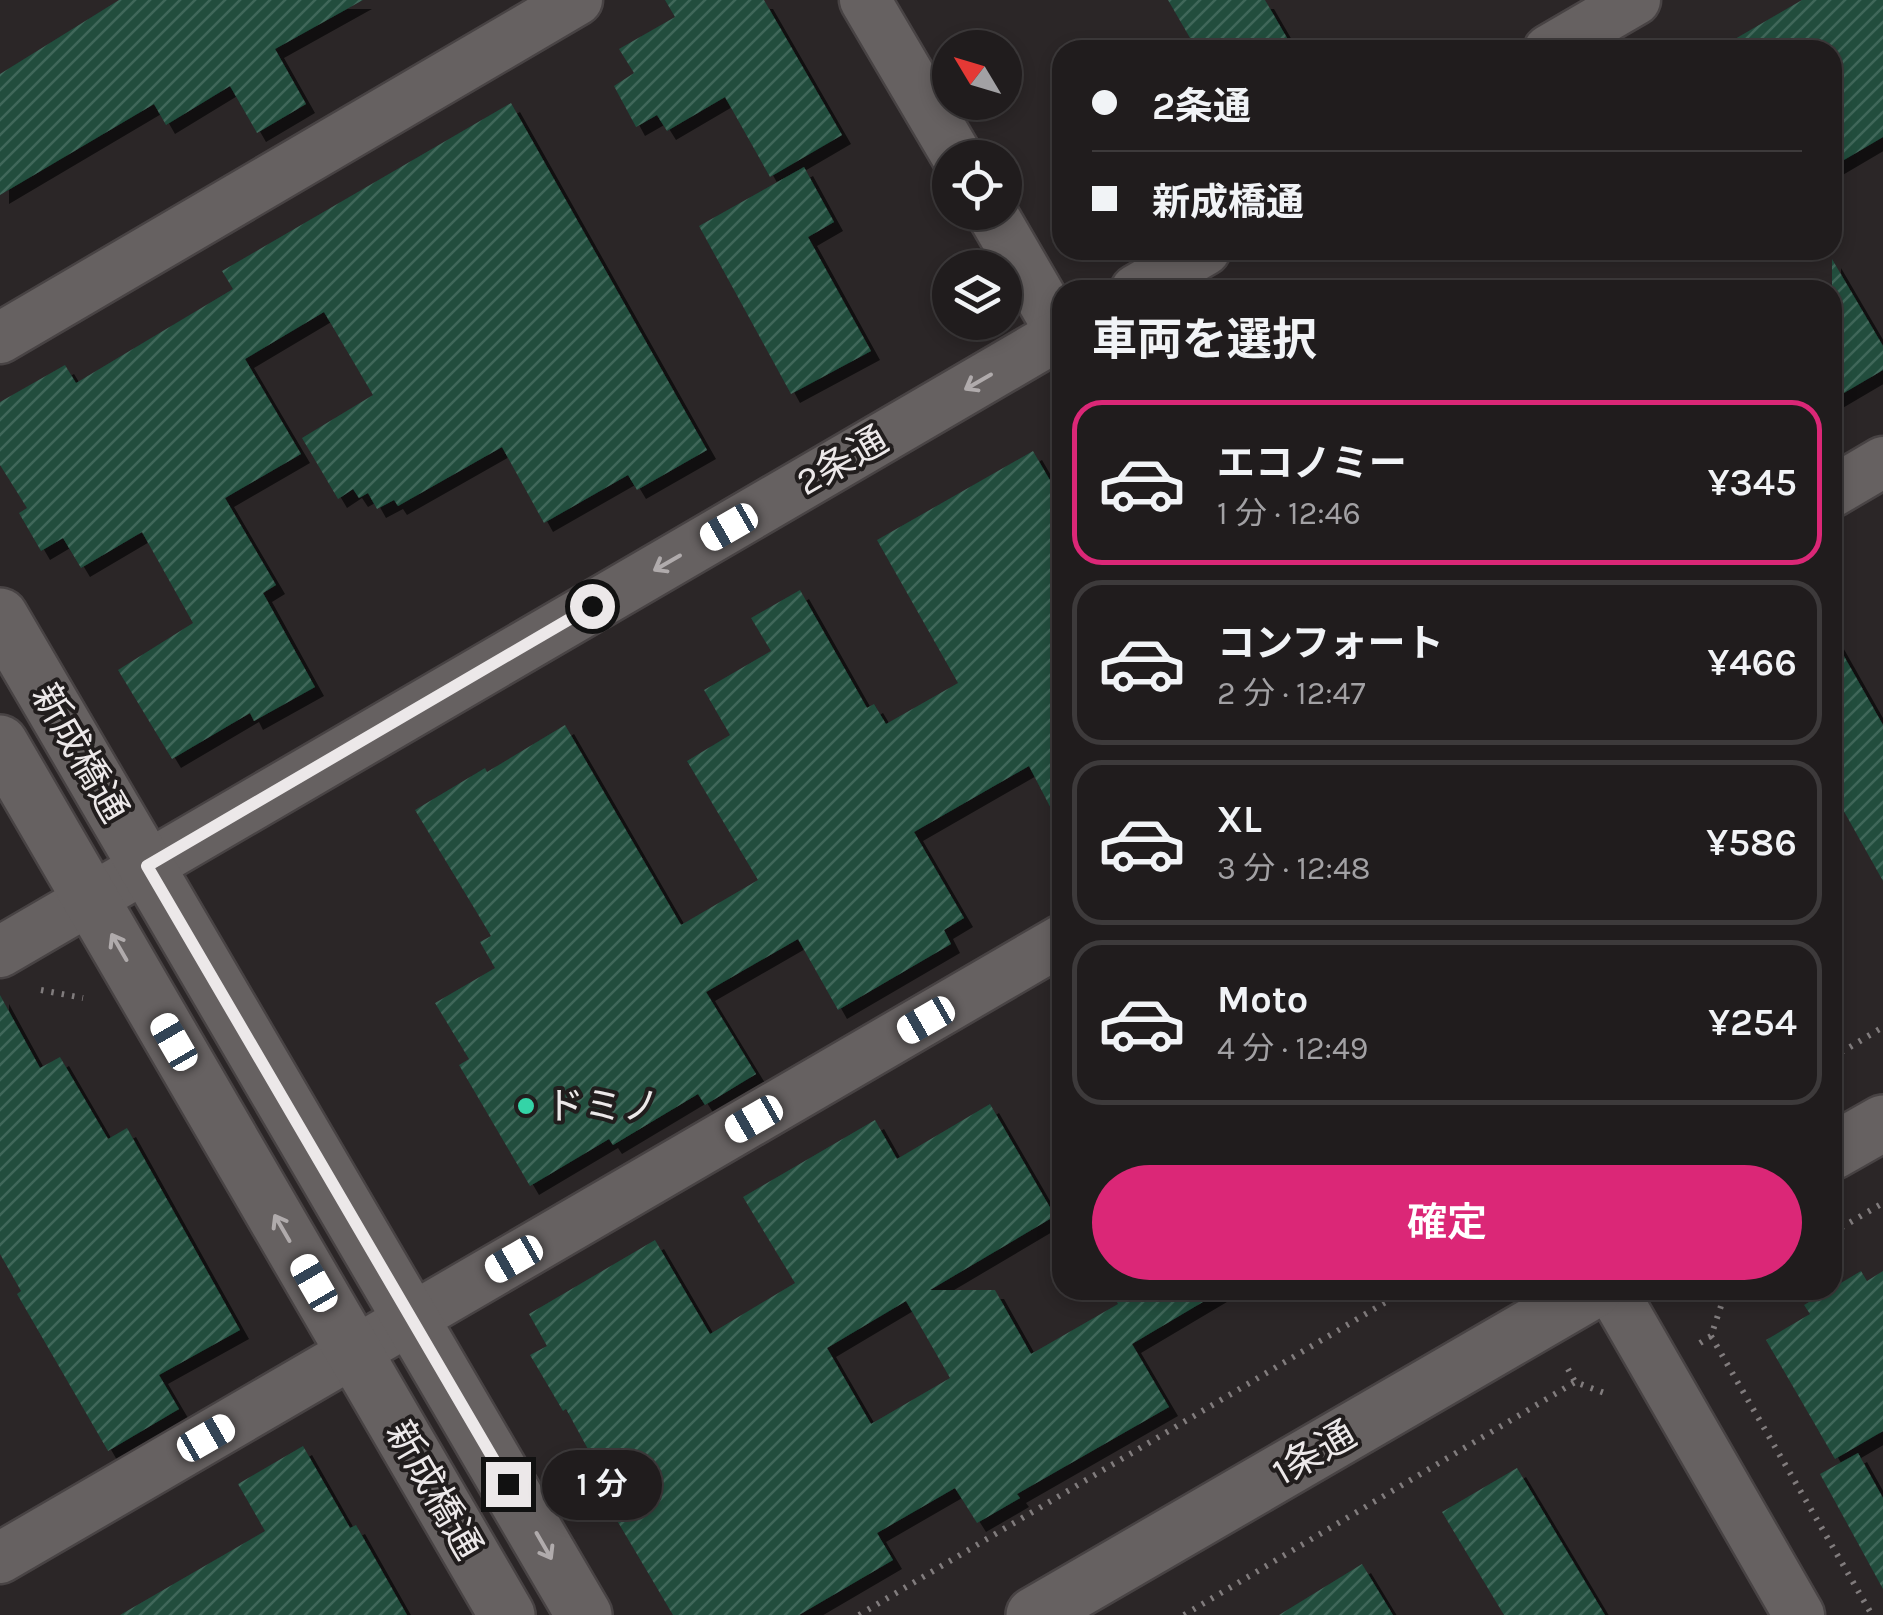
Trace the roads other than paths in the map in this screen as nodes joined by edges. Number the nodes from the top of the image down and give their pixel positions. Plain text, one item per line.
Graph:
1 (578, 0) edge
2 (865, 0) edge
3 (1635, 0) edge
4 (1566, 40) edge
5 (947, 140) edge
6 (1002, 230) edge
7 (1188, 260) edge
8 (1153, 280) edge
9 (1052, 316) edge
10 (0, 338) edge
11 (1052, 339) edge
12 (1883, 462) edge
13 (1842, 486) edge
14 (0, 616) edge
15 (0, 743) edge
16 (147, 866) junction
17 (91, 899) junction
18 (1052, 946) edge
19 (0, 952) edge
20 (1883, 1122) edge
21 (1842, 1146) edge
22 (1577, 1300) edge
23 (1618, 1300) edge
24 (411, 1319) junction
25 (354, 1352) junction
26 (0, 1558) edge
27 (507, 1615) edge
28 (584, 1615) edge
29 (1034, 1615) edge
30 (1800, 1615) edge

1 - 10 street
2 - 5 street
3 - 4 street
6 - 9 street
7 - 8 street
11 -> 16 street, 2条通
12 - 13 street
14 - 16 street, 新成橋通
15 - 17 street, 新成橋通
16 - 17 street, 2条通
16 - 24 street, 新成橋通
17 - 19 street, 2条通
25 -> 17 street, 新成橋通
18 - 24 street
20 - 21 street
22 - 29 street, 1条通
23 - 30 street
24 - 25 street
24 -> 28 street, 新成橋通
25 - 26 street
25 - 27 street, 新成橋通

